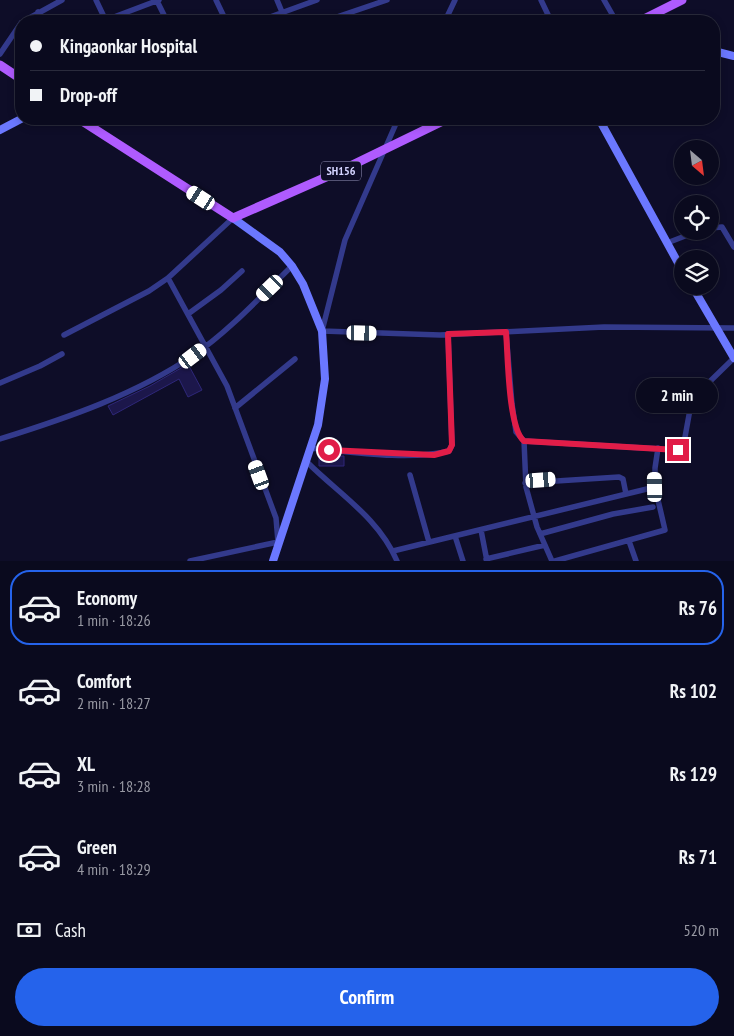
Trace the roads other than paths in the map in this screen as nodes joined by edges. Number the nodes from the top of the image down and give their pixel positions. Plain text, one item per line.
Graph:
1 (62, 0) edge
2 (96, 0) edge
3 (158, 0) edge
4 (216, 0) edge
5 (277, 0) edge
6 (317, 0) edge
7 (387, 0) edge
8 (455, 0) edge
9 (541, 0) edge
10 (604, 0) edge
11 (682, 0) edge
12 (372, 3) edge
13 (38, 12) junction
14 (282, 12) junction
15 (33, 15) edge
16 (40, 15) edge
17 (104, 15) edge
18 (119, 15) edge
19 (164, 15) edge
20 (223, 15) edge
21 (274, 15) edge
22 (341, 15) edge
23 (448, 15) edge
24 (548, 15) edge
25 (613, 15) edge
26 (652, 15) edge
27 (15, 32) edge
28 (720, 52) edge
29 (0, 54) edge
30 (734, 56) edge
31 (0, 65) edge
32 (15, 75) edge
33 (15, 122) edge
34 (91, 125) edge
35 (395, 125) edge
36 (435, 125) edge
37 (603, 125) edge
38 (0, 130) edge
39 (383, 150) junction
40 (232, 218) junction
41 (719, 227) edge
42 (675, 240) edge
43 (667, 243) junction
44 (734, 247) edge
45 (674, 256) edge
46 (292, 266) junction
47 (242, 271) dead end
48 (168, 278) junction
49 (697, 295) edge
50 (188, 314) junction
51 (715, 328) junction
52 (734, 328) edge
53 (322, 332) junction
54 (506, 332) junction
55 (448, 334) junction
56 (64, 335) dead end
57 (206, 346) junction
58 (62, 354) dead end
59 (734, 358) edge
60 (295, 359) dead end
61 (0, 383) edge
62 (235, 408) junction
63 (0, 439) edge
64 (524, 441) junction
65 (311, 448) junction
66 (658, 448) junction
67 (307, 462) junction
68 (410, 475) dead end
69 (525, 483) junction
70 (655, 487) junction
71 (626, 494) junction
72 (653, 506) dead end
73 (533, 517) junction
74 (481, 530) junction
75 (540, 534) junction
76 (455, 536) junction
77 (629, 540) junction
78 (278, 542) junction
79 (429, 542) junction
80 (545, 545) junction
81 (393, 551) junction
82 (487, 560) edge
83 (190, 561) edge
84 (272, 561) edge
85 (397, 561) edge
86 (463, 561) edge
87 (554, 561) edge
88 (636, 561) edge

1 - 13 street
2 - 17 street
3 - 18 street
3 - 19 street
4 - 20 street
5 - 14 street
6 - 14 street
7 - 12 street
8 - 23 street
9 - 24 street
10 - 25 street
11 - 26 main road
12 - 22 street
13 - 15 street
13 - 16 street
14 - 21 street
27 - 29 street
28 - 30 main road
31 - 32 main road
33 - 38 main road
34 - 40 main road
35 - 39 street
36 - 39 main road, SH156
37 - 43 main road
39 - 40 main road, SH156
39 - 53 street
40 - 46 main road
40 - 48 street
41 - 44 street
42 - 43 street
43 - 45 main road
46 - 53 main road
46 - 57 street
47 - 50 street
48 - 50 street
48 - 56 street
49 - 51 main road
50 - 57 street
51 - 52 street
51 - 54 street
51 - 59 main road
53 - 55 street
53 - 65 main road
54 - 55 street
54 - 64 street
55 - 65 street
57 - 62 street
57 - 63 street
58 - 61 street
59 - 66 street
60 - 62 street
62 - 78 street
64 - 66 street
64 - 69 street
65 - 67 main road
66 - 70 street
67 - 78 main road
67 - 81 street
68 - 79 street
69 - 71 street
69 - 73 street
70 - 71 street
70 - 77 street
71 - 73 street
72 - 75 street
73 - 74 street
73 - 75 street
74 - 76 street
74 - 82 street
75 - 80 street
76 - 79 street
76 - 86 street
77 - 87 street
77 - 88 street
78 - 83 street
78 - 84 main road
79 - 81 street
80 - 82 street
80 - 87 street
81 - 85 street

